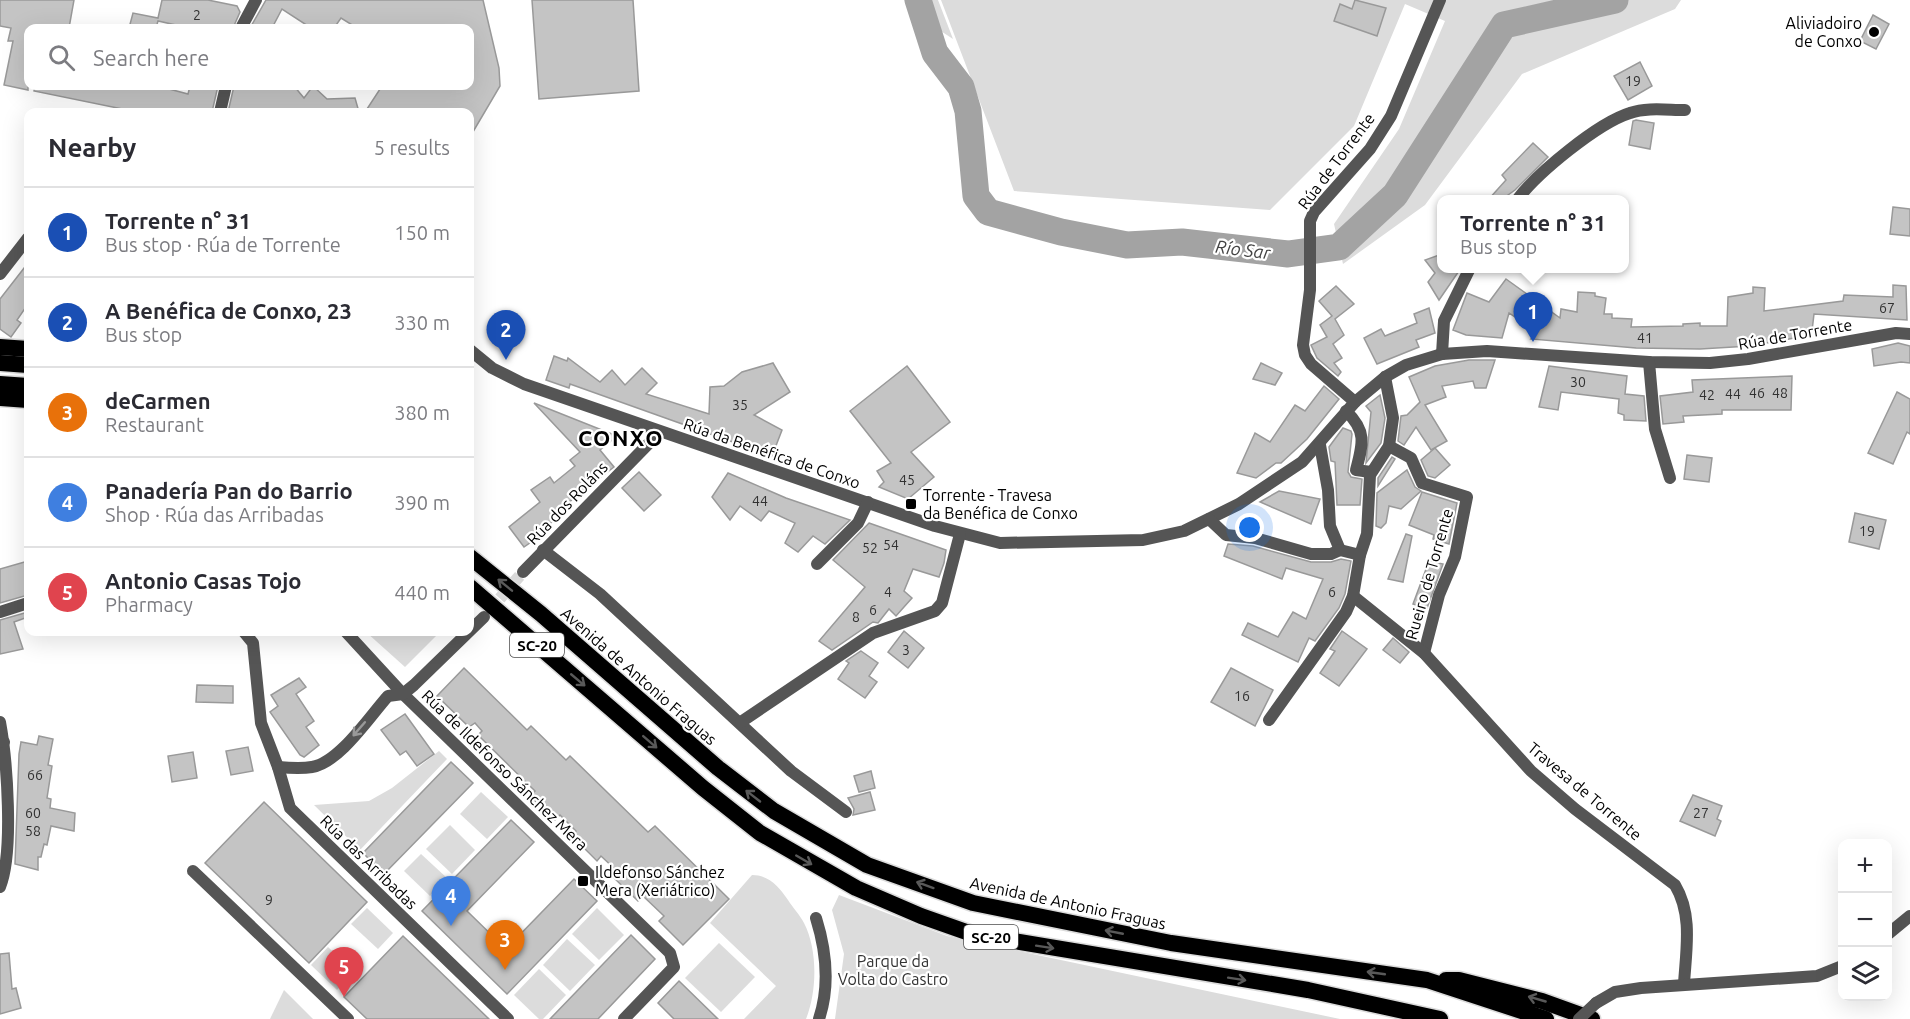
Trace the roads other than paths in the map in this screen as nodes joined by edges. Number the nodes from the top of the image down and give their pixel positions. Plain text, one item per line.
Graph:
1 (256, 0) edge
2 (1440, 0) edge
3 (243, 24) edge
4 (225, 90) edge
5 (221, 108) edge
6 (1685, 110) dead end
7 (1522, 195) edge
8 (24, 243) edge
9 (1468, 273) edge
10 (0, 274) edge
11 (1910, 334) edge
12 (0, 347) edge
13 (24, 349) edge
14 (474, 353) edge
15 (1442, 354) junction
16 (1649, 362) junction
17 (0, 363) edge
18 (24, 365) edge
19 (1385, 377) junction
20 (0, 384) edge
21 (24, 386) edge
22 (0, 398) edge
23 (24, 400) edge
24 (1355, 402) junction
25 (1346, 411) junction
26 (660, 432) junction
27 (1320, 445) junction
28 (1389, 446) junction
29 (1371, 472) junction
30 (1670, 478) dead end
31 (868, 502) junction
32 (1209, 519) junction
33 (960, 534) junction
34 (543, 550) junction
35 (1340, 550) junction
36 (1359, 555) junction
37 (474, 556) edge
38 (474, 560) edge
39 (817, 564) dead end
40 (485, 569) junction
41 (523, 572) tunnel mouth
42 (474, 590) edge
43 (1353, 596) junction
44 (24, 604) edge
45 (0, 612) edge
46 (484, 617) tunnel mouth
47 (474, 627) edge
48 (247, 636) edge
49 (257, 636) edge
50 (350, 636) edge
51 (465, 636) edge
52 (253, 643) junction
53 (1424, 653) junction
54 (403, 694) junction
55 (1269, 720) dead end
56 (0, 722) edge
57 (741, 723) junction
58 (2, 740) edge
59 (278, 767) junction
60 (846, 812) dead end
61 (193, 871) dead end
62 (0, 888) edge
63 (1910, 916) edge
64 (816, 918) dead end
65 (1892, 930) edge
66 (1838, 968) edge
67 (1427, 980) junction
68 (1684, 984) junction
69 (1397, 1010) junction
70 (1594, 1011) edge
71 (348, 1019) edge
72 (508, 1019) edge
73 (624, 1019) edge
74 (819, 1019) edge
75 (1423, 1019) edge
76 (1440, 1019) edge
77 (1546, 1019) edge
78 (1578, 1019) edge

1 - 3 street
2 - 24 street, Rúa de Torrente
4 - 5 street
6 - 7 street
8 - 10 street
9 - 15 street
11 - 16 street, Rúa de Torrente
12 - 13 highway
14 - 26 street, Rúa da Benéfica de Conxo
15 - 16 street, Rúa de Torrente
15 - 19 street, Rúa de Torrente
16 - 30 street
17 - 18 highway
19 - 24 street, Rúa de Torrente
19 - 28 street
20 - 21 highway
22 - 23 highway
24 - 25 street, Rúa de Torrente
25 - 27 street, Rúa de Torrente
25 - 29 street
26 - 31 street, Rúa da Benéfica de Conxo
26 - 34 street, Rúa dos Roláns
27 - 32 street, Rúa de Torrente
27 - 35 street
28 - 29 street
28 - 53 street, Rueiro de Torrente
29 - 36 street
31 - 33 street, Rúa da Benéfica de Conxo
31 - 39 street, Rúa da Benéfica de Conxo
32 - 33 street, Rúa da Benéfica de Conxo
32 - 35 street
33 - 57 street
34 - 41 street, Rúa dos Roláns
34 - 57 street
35 - 36 street
36 - 43 street
37 - 40 highway
38 - 40 highway, Avenida de Antonio Fraguas / SC-20
67 -> 40 highway, Avenida de Antonio Fraguas / SC-20
42 -> 69 highway, SC-20
43 - 53 street, Travesa de Torrente
43 - 55 street
44 - 45 street
46 - 47 street
48 - 52 street
49 - 52 street
50 - 54 street, Rúa de Ildefonso Sánchez Mera
51 - 54 street
52 - 59 street, Rúa das Arribadas
53 - 68 street, Travesa de Torrente
54 -> 59 street
54 - 73 street, Rúa de Ildefonso Sánchez Mera
56 - 58 street
57 - 60 street
58 - 62 street
59 - 72 street, Rúa das Arribadas
61 - 71 street
63 - 65 street
64 - 74 street
66 - 68 street
70 -> 67 highway
67 - 77 highway, Avenida de Antonio Fraguas / SC-20
68 - 70 street
69 - 75 highway
69 - 76 highway, SC-20
70 - 78 street, bridge

